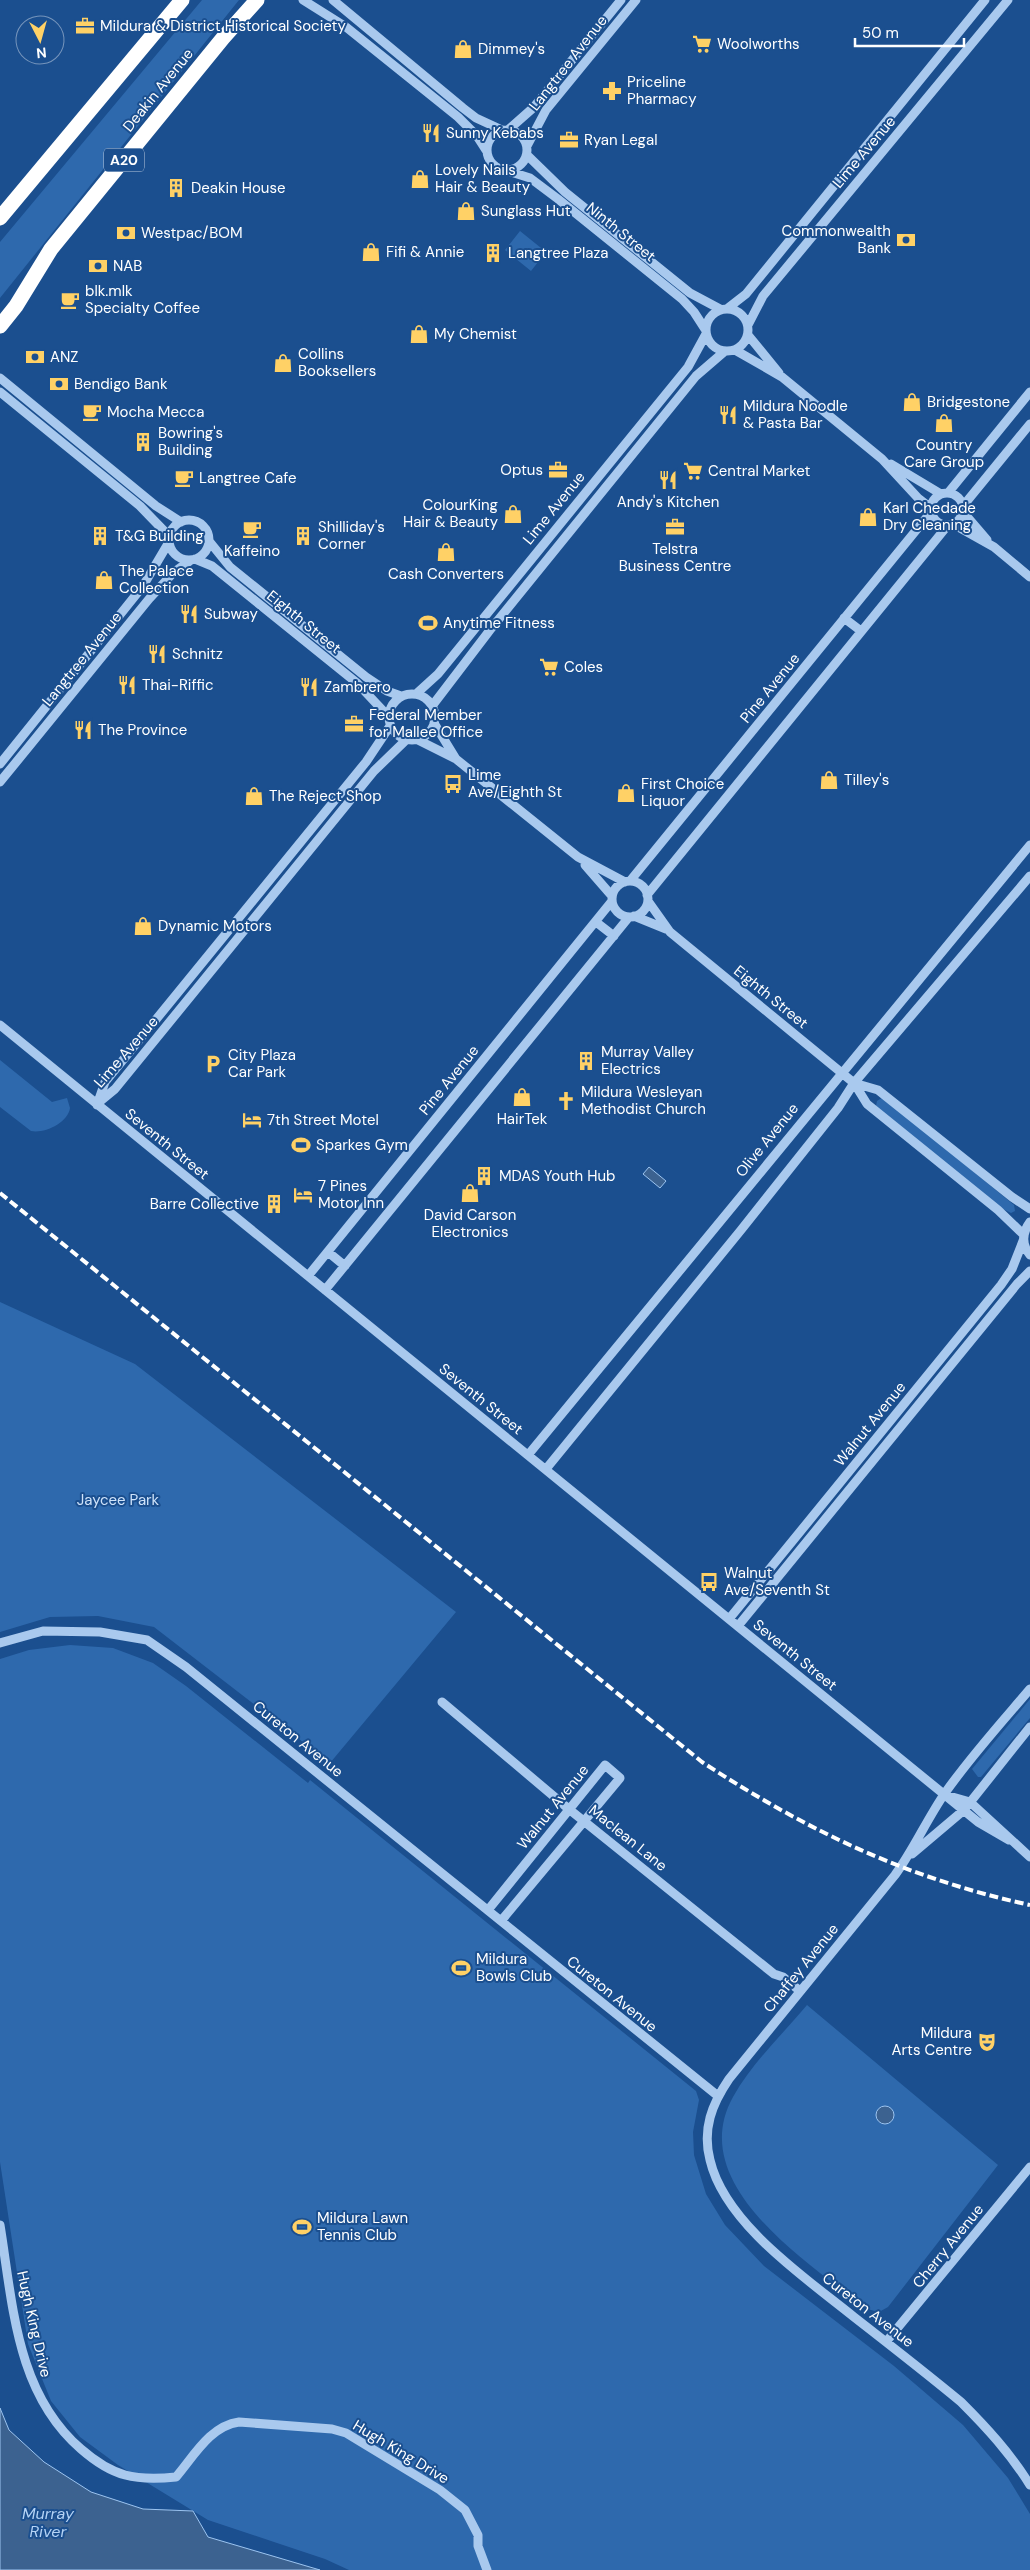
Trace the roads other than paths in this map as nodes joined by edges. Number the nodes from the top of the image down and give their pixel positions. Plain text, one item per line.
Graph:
1 (182, 0) edge
2 (257, 0) edge
3 (304, 0) edge
4 (333, 0) edge
5 (621, 0) edge
6 (636, 0) edge
7 (985, 0) edge
8 (1008, 0) edge
9 (505, 130) junction
10 (486, 150) junction
11 (527, 151) junction
12 (508, 171) junction
13 (0, 218) edge
14 (724, 309) junction
15 (748, 325) junction
16 (0, 326) edge
17 (706, 332) junction
18 (748, 334) junction
19 (735, 350) junction
20 (725, 351) junction
21 (782, 377) junction
22 (0, 378) edge
23 (0, 392) edge
24 (1030, 392) edge
25 (1030, 424) edge
26 (882, 459) junction
27 (945, 493) junction
28 (963, 509) junction
29 (931, 510) junction
30 (181, 522) junction
31 (950, 525) junction
32 (169, 539) junction
33 (209, 541) junction
34 (994, 547) junction
35 (193, 560) junction
36 (1030, 577) edge
37 (844, 618) junction
38 (861, 631) junction
39 (416, 694) junction
40 (402, 696) junction
41 (432, 706) junction
42 (388, 716) junction
43 (434, 722) junction
44 (390, 726) junction
45 (406, 740) junction
46 (418, 740) junction
47 (456, 759) junction
48 (0, 764) edge
49 (0, 782) edge
50 (1030, 845) edge
51 (578, 857) junction
52 (1030, 876) edge
53 (627, 882) junction
54 (648, 898) junction
55 (612, 899) junction
56 (632, 917) junction
57 (596, 922) junction
58 (670, 932) junction
59 (614, 936) junction
60 (0, 1025) edge
61 (842, 1073) junction
62 (854, 1084) junction
63 (97, 1105) junction
64 (1030, 1209) edge
65 (1030, 1222) edge
66 (1023, 1238) junction
67 (328, 1252) junction
68 (1030, 1255) edge
69 (345, 1266) junction
70 (1030, 1271) edge
71 (308, 1276) junction
72 (325, 1290) junction
73 (528, 1455) junction
74 (546, 1469) junction
75 (729, 1619) junction
76 (738, 1626) junction
77 (0, 1643) edge
78 (1030, 1689) edge
79 (442, 1702) dead end
80 (1030, 1727) edge
81 (944, 1794) junction
82 (970, 1802) junction
83 (570, 1810) junction
84 (964, 1810) junction
85 (584, 1821) junction
86 (1009, 1840) junction
87 (1030, 1857) edge
88 (908, 1858) junction
89 (488, 1910) junction
90 (501, 1921) junction
91 (800, 1991) junction
92 (718, 2096) junction
93 (1030, 2167) edge
94 (0, 2225) edge
95 (886, 2342) junction
96 (1030, 2485) edge
97 (487, 2570) edge

1 - 13 highway
2 - 16 highway, Deakin Avenue / A20
3 - 10 street
4 - 9 street
5 - 9 street, Langtree Avenue
6 - 11 street, Langtree Avenue
7 - 14 street, Lime Avenue
8 - 15 street, Lime Avenue
9 - 10 street
9 - 11 street
10 - 12 street
11 - 12 street
11 - 14 street, Ninth Street
12 - 17 street, Ninth Street
14 - 15 street
14 - 17 street
15 - 18 street
17 - 20 street
17 - 39 street, Lime Avenue
18 - 19 street
18 - 21 street
19 - 20 street
19 - 21 street
20 - 41 street, Lime Avenue
21 - 26 street
22 - 30 street
23 - 32 street
24 - 27 street
25 - 28 street
26 - 27 street
26 - 29 street
27 - 28 street
27 - 29 street
28 - 31 street
28 - 34 street
29 - 31 street
29 - 37 street, Pine Avenue
30 - 32 street
30 - 33 street
31 - 34 street
31 - 38 street
32 - 35 street
32 - 48 street, Langtree Avenue
33 - 35 street
33 - 40 street, Eighth Street
34 - 36 street
35 - 42 street, Eighth Street
35 - 49 street, Langtree Avenue
37 - 38 street
37 - 53 street, Pine Avenue
38 - 54 street
39 - 40 street
39 - 41 street
40 - 42 street
41 - 43 street
42 - 44 street
43 - 46 street
43 - 47 street
44 - 45 street
44 - 63 street, Lime Avenue
45 - 46 street
45 - 63 street, Lime Avenue
46 - 47 street
47 - 51 street
50 - 61 street, Olive Avenue
51 - 53 street
51 - 55 street
52 - 62 street
53 - 54 street
53 - 55 street
54 - 56 street
54 - 58 street, Eighth Street
55 - 56 street
55 - 57 street, Pine Avenue
56 - 58 street, Eighth Street
56 - 59 street
57 - 59 street
57 - 67 street, Pine Avenue
58 - 61 street, Eighth Street
59 - 69 street
60 - 63 street, Seventh Street
61 - 62 street, Eighth Street
61 - 73 street, Olive Avenue
62 - 64 street, Eighth Street
62 - 66 street, Eighth Street
62 - 74 street
63 - 71 street, Seventh Street
65 - 66 street, Walnut Avenue
66 - 68 street, Eighth Street
66 - 75 street, Walnut Avenue
67 - 69 street
67 - 71 street, Pine Avenue
69 - 72 street
70 - 76 street, Walnut Avenue
71 - 72 street, Seventh Street
72 - 73 street, Seventh Street
73 - 74 street, Seventh Street
74 - 75 street, Seventh Street
75 - 76 street, Seventh Street
76 - 81 street, Seventh Street
77 - 89 street, Cureton Avenue
78 - 81 street, Chaffey Avenue
79 - 83 street, Maclean Lane
80 - 82 street, Chaffey Avenue
81 - 82 street
81 - 84 street, Seventh Street
81 - 88 street, Chaffey Avenue
82 - 84 street, Chaffey Avenue
82 - 86 street
83 - 85 street, Maclean Lane
83 - 85 street, Walnut Avenue
83 - 89 street, Walnut Avenue
84 - 86 street
84 - 88 street, Chaffey Avenue
85 - 90 street, Walnut Avenue
85 - 91 street, Maclean Lane
86 - 87 street
88 - 91 street, Chaffey Avenue
89 - 90 street, Cureton Avenue
90 - 92 street, Cureton Avenue
91 - 92 street, Chaffey Avenue
92 - 95 street, Cureton Avenue
93 - 95 street, Cherry Avenue
94 - 97 street, Hugh King Drive
95 - 96 street, Cureton Avenue

